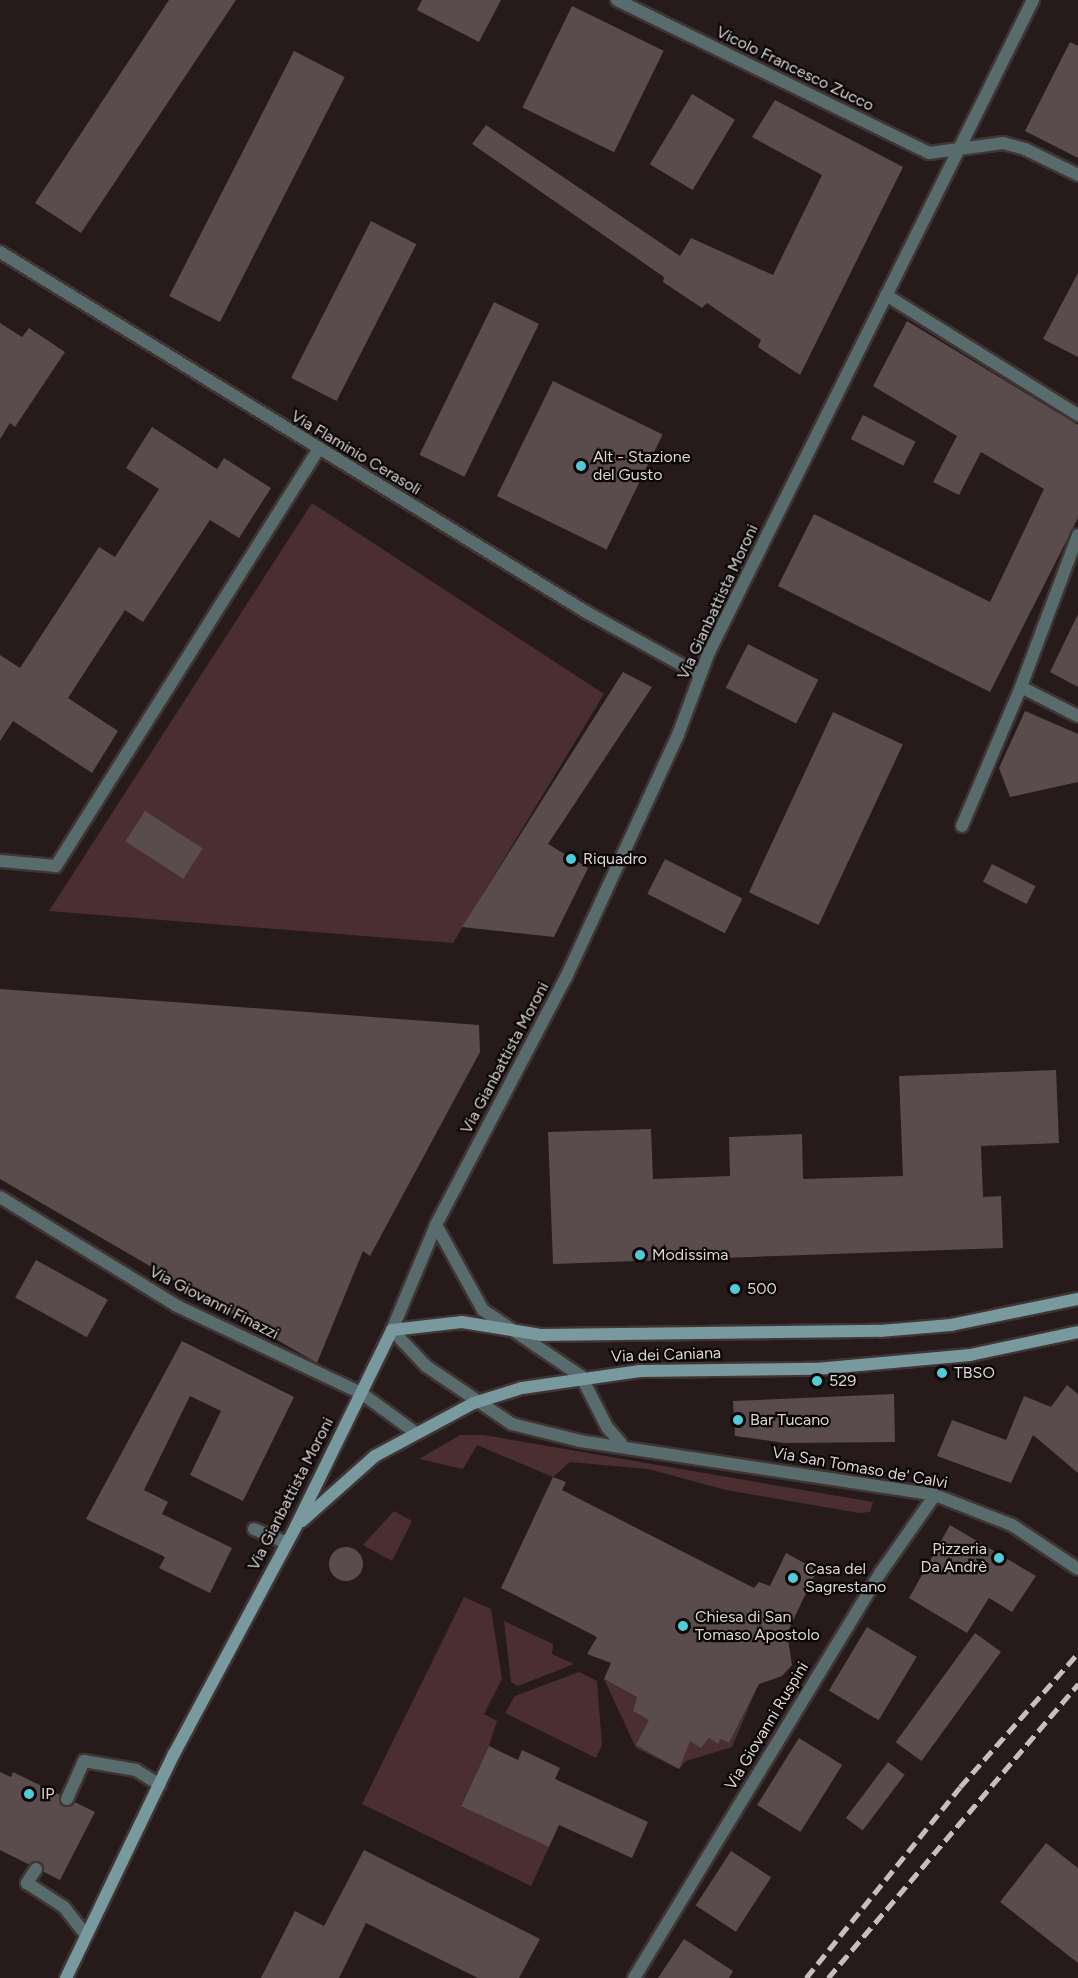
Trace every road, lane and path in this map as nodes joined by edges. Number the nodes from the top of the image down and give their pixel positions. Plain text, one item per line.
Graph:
1 (617, 0) edge
2 (1033, 0) edge
3 (963, 148) junction
4 (1078, 175) edge
5 (0, 252) edge
6 (886, 295) junction
7 (1078, 415) edge
8 (318, 450) junction
9 (1078, 535) edge
10 (700, 675) junction
11 (1021, 687) junction
12 (1078, 716) edge
13 (962, 826) dead end
14 (0, 861) edge
15 (0, 1197) edge
16 (436, 1225) junction
17 (1078, 1299) edge
18 (392, 1330) junction
19 (507, 1330) junction
20 (1078, 1332) edge
21 (581, 1376) junction
22 (361, 1393) junction
23 (474, 1403) junction
24 (416, 1433) junction
25 (621, 1443) junction
26 (935, 1495) junction
27 (296, 1526) junction
28 (254, 1530) dead end
29 (284, 1542) junction
30 (1078, 1569) edge
31 (160, 1785) junction
32 (67, 1799) dead end
33 (36, 1869) dead end
34 (86, 1935) junction
35 (66, 1978) edge
36 (633, 1978) edge

1 - 3 street, Vicolo Francesco Zucco
2 - 3 street, Via Gianbattista Moroni
3 - 4 street
3 - 6 street, Via Gianbattista Moroni
5 - 8 street, Via Flaminio Cerasoli
6 - 7 street
6 - 10 street, Via Gianbattista Moroni
8 - 10 street, Via Flaminio Cerasoli
8 - 14 street
9 - 11 street
10 - 16 street, Via Gianbattista Moroni
11 - 12 street
11 - 13 street
15 - 22 street, Via Giovanni Finazzi
16 - 18 street, Via Gianbattista Moroni
16 - 19 street
17 - 19 main road, Via dei Caniana
18 - 19 main road, Via dei Caniana
18 - 22 main road, Via Gianbattista Moroni
18 - 23 street, Via San Tomaso de' Calvi
19 - 21 street
20 - 21 main road, Via dei Caniana
21 - 23 main road, Via dei Caniana
21 - 25 street
22 - 24 street, Via Giovanni Finazzi
22 - 27 main road, Via Gianbattista Moroni
23 - 24 main road, Via dei Caniana
23 - 25 street, Via San Tomaso de' Calvi
24 - 27 main road, Via dei Caniana
25 - 26 street, Via San Tomaso de' Calvi
26 - 30 street, Via San Tomaso de' Calvi
26 - 36 street, Via Giovanni Ruspini
27 - 29 main road, Via Gianbattista Moroni
28 - 29 street
29 - 31 main road, Via Gianbattista Moroni
31 - 32 street
31 - 34 main road, Via Gianbattista Moroni
33 - 34 street
34 - 35 main road, Via Gianbattista Moroni

